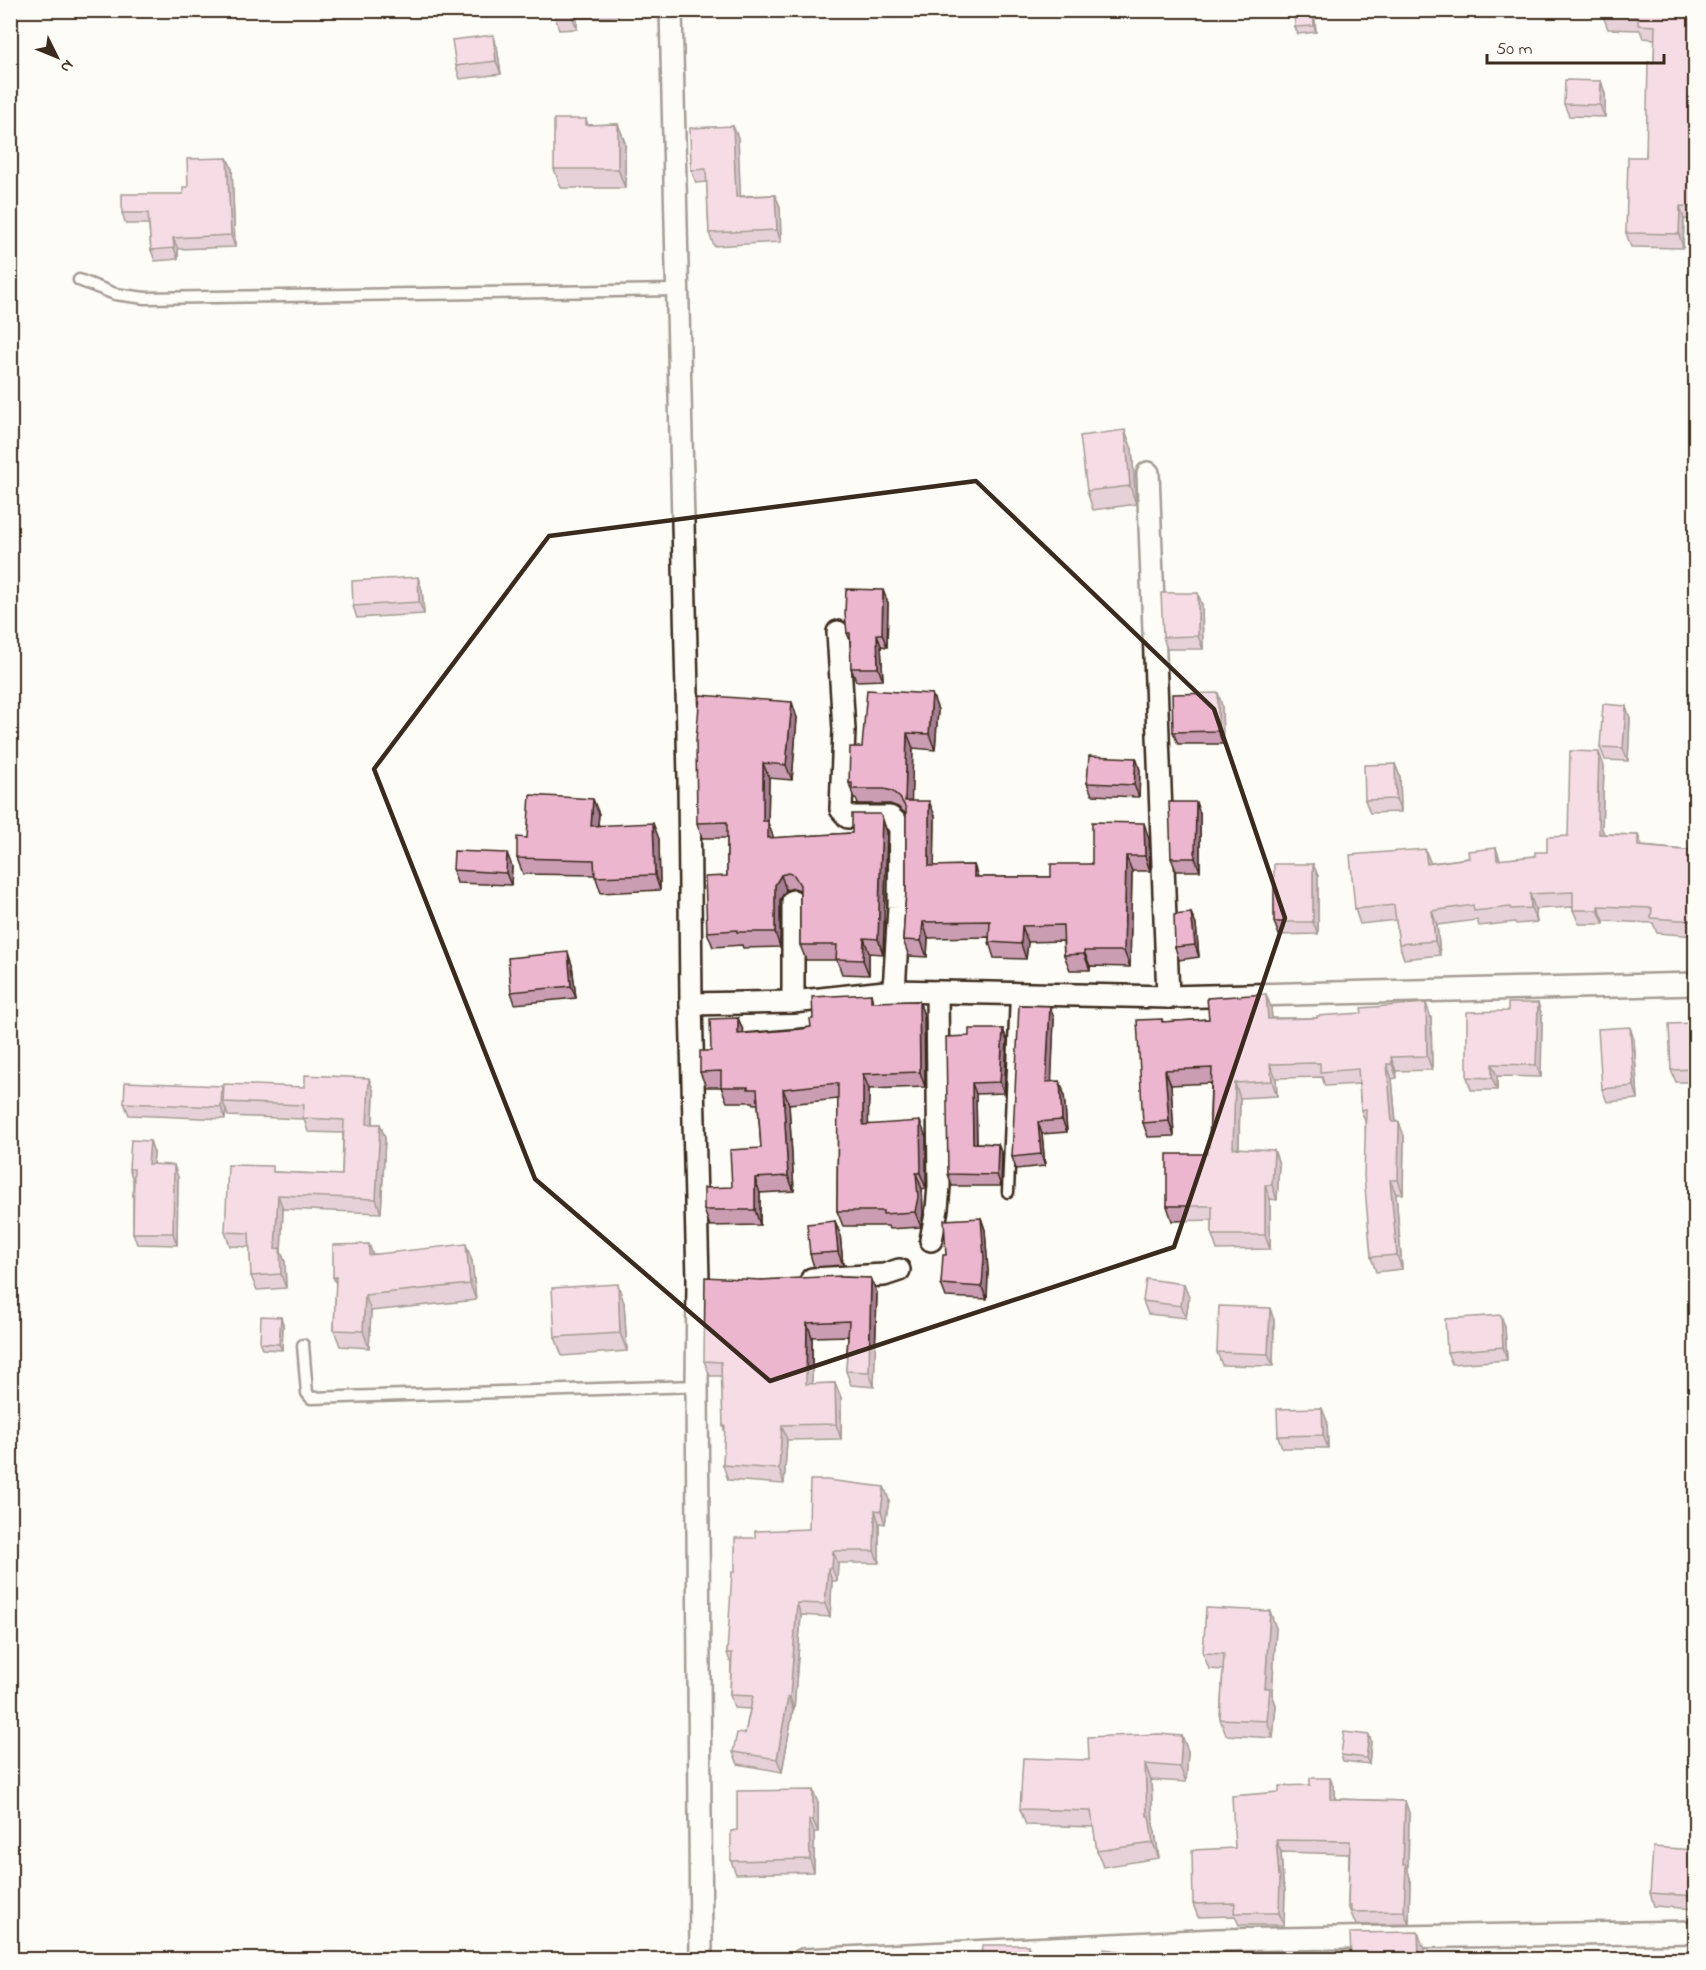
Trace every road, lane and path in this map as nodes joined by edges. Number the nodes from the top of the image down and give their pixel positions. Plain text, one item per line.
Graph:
1 (671, 10) edge
2 (79, 280) dead end
3 (676, 290) junction
4 (1148, 473) dead end
5 (838, 632) dead end
6 (793, 901) dead end
7 (1695, 984) edge
8 (894, 991) junction
9 (937, 992) junction
10 (1016, 994) junction
11 (1168, 997) junction
12 (793, 1002) junction
13 (691, 1004) junction
14 (1008, 1192) dead end
15 (931, 1240) dead end
16 (899, 1270) dead end
17 (698, 1279) junction
18 (721, 1280) edge
19 (788, 1281) edge
20 (303, 1345) dead end
21 (697, 1386) junction
22 (1695, 1932) edge
23 (701, 1959) edge
24 (803, 1959) edge

1 - 3 street
2 - 3 lane
3 - 13 street
4 - 11 street
5 - 8 street
6 - 12 street
7 - 11 street
8 - 9 street
8 - 12 street
9 - 10 street
9 - 15 street
10 - 11 street
10 - 14 lane
12 - 13 street
13 - 17 street
16 - 19 street
17 - 18 street
17 - 21 street
20 - 21 lane
21 - 23 street
22 - 24 street

